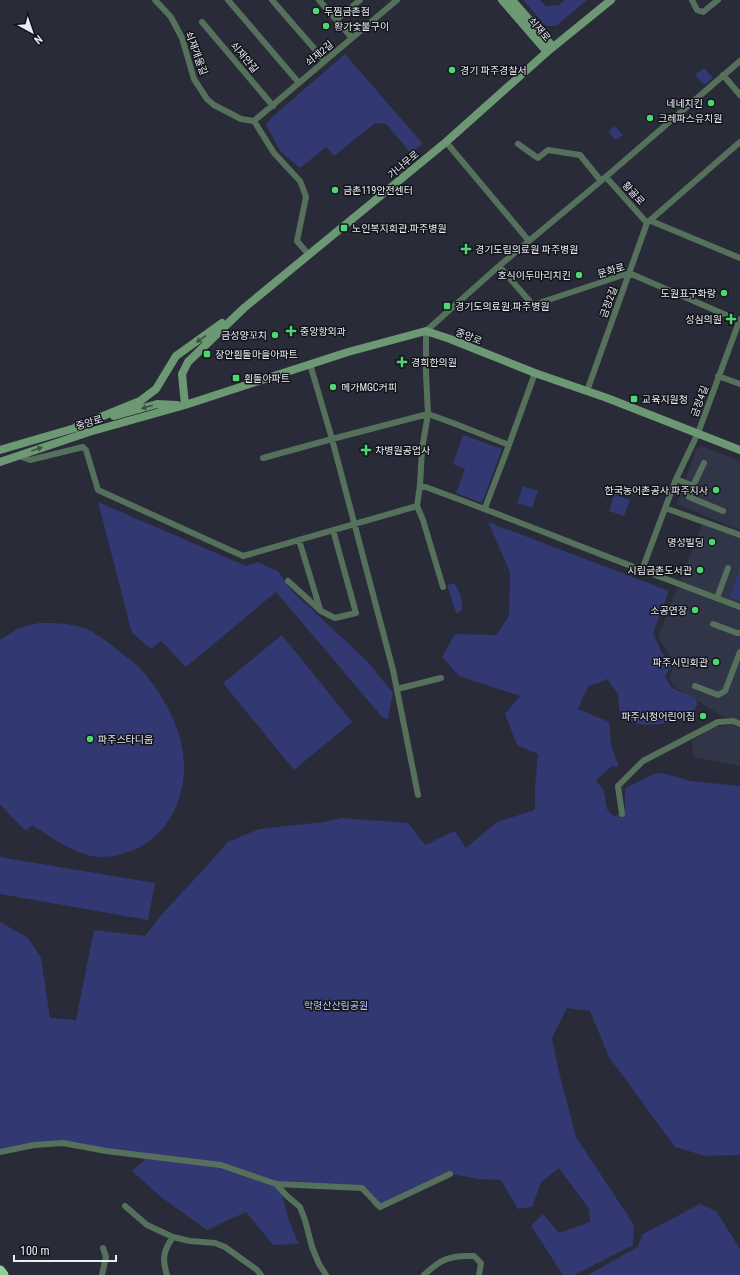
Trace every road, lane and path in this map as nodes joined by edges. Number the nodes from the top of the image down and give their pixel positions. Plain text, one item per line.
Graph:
1 (228, 0) edge
2 (272, 0) edge
3 (319, 0) edge
4 (360, 0) edge
5 (397, 0) edge
6 (502, 0) edge
7 (512, 0) edge
8 (611, 0) edge
9 (692, 0) edge
10 (718, 0) edge
11 (157, 1) edge
12 (336, 20) junction
13 (202, 22) dead end
14 (352, 38) junction
15 (550, 50) junction
16 (740, 60) edge
17 (325, 61) junction
18 (723, 75) junction
19 (299, 83) junction
20 (740, 95) edge
21 (272, 106) junction
22 (254, 121) junction
23 (446, 142) junction
24 (740, 142) edge
25 (518, 144) dead end
26 (604, 179) junction
27 (649, 222) junction
28 (529, 241) junction
29 (309, 255) junction
30 (740, 258) edge
31 (499, 266) junction
32 (629, 273) junction
33 (244, 308) junction
34 (740, 320) edge
35 (426, 331) junction
36 (310, 364) junction
37 (535, 372) junction
38 (718, 376) junction
39 (740, 384) edge
40 (587, 391) junction
41 (185, 405) junction
42 (428, 414) junction
43 (76, 427) junction
44 (698, 433) junction
45 (332, 439) junction
46 (509, 445) junction
47 (0, 450) edge
48 (740, 450) edge
49 (19, 456) junction
50 (263, 458) dead end
51 (0, 462) edge
52 (704, 463) dead end
53 (676, 479) junction
54 (420, 485) junction
55 (693, 486) junction
56 (417, 506) junction
57 (485, 508) junction
58 (665, 508) junction
59 (723, 511) dead end
60 (354, 524) junction
61 (333, 530) junction
62 (740, 535) edge
63 (299, 540) junction
64 (728, 568) dead end
65 (642, 570) junction
66 (288, 581) dead end
67 (442, 587) dead end
68 (717, 598) junction
69 (740, 607) edge
70 (321, 611) junction
71 (713, 624) dead end
72 (739, 635) edge
73 (740, 652) edge
74 (441, 678) dead end
75 (695, 686) dead end
76 (397, 689) junction
77 (740, 724) edge
78 (418, 795) dead end
79 (622, 814) dead end
80 (0, 1152) edge
81 (450, 1174) dead end
82 (276, 1184) junction
83 (125, 1206) dead end
84 (173, 1237) junction
85 (104, 1248) dead end
86 (0, 1271) edge
87 (3, 1275) edge
88 (102, 1275) edge
89 (167, 1275) edge
90 (261, 1275) edge
91 (326, 1275) edge
92 (424, 1275) edge
93 (479, 1275) edge

1 - 19 street
2 - 17 street
3 - 12 street
4 - 12 street
5 - 14 street, 쇠재2길
6 - 15 main road, 쇠재로
7 - 15 main road
8 - 15 main road, 가나무로
9 - 10 street
11 - 22 street, 쇠재개울길
12 - 14 street
13 - 21 street, 쇠재안길
14 - 17 street, 쇠재2길
15 - 23 main road, 가나무로
16 - 18 street
17 - 19 street, 쇠재2길
18 - 20 street
18 - 26 street
19 - 21 street, 쇠재2길
21 - 22 street, 쇠재2길
22 - 29 street
23 - 28 street
23 - 29 main road, 가나무로
24 - 27 street, 금정2길
25 - 26 street, 황골로
26 - 27 street, 황골로
26 - 28 street
27 - 30 street
27 - 32 street, 금정2길
28 - 31 street
29 - 33 main road, 가나무로
31 - 32 street, 문화로
31 - 35 street
32 - 34 street, 문화로
32 - 40 street, 금정2길
33 - 41 main road, 가나무로
33 -> 43 main road
34 - 38 street, 금정4길
35 - 36 main road, 중앙로
35 - 37 main road, 중앙로
35 - 42 street
36 - 41 main road, 중앙로
36 - 45 street
37 - 40 main road, 중앙로
37 - 46 street
38 - 39 street, 금정4길
38 - 44 street, 금정4길
40 - 44 main road, 중앙로
41 -> 43 main road, 중앙로
49 -> 41 main road, 중앙로
42 - 45 street
42 - 46 street
42 - 54 street
43 - 47 main road, 중앙로
44 - 48 main road, 중앙로
44 - 53 street, 금정4길
45 - 50 street
45 - 60 street
46 - 57 street
49 - 51 main road, 중앙로
49 - 63 street
52 - 55 street
53 - 55 street
53 - 58 street, 금정4길
54 - 56 street
54 - 57 street
55 - 59 street
56 - 60 street
56 - 67 street
57 - 65 street
58 - 62 street
58 - 65 street, 금정4길
60 - 61 street
60 - 76 street
61 - 63 street
61 - 70 street
63 - 70 street
64 - 68 street
65 - 68 street
66 - 70 street
68 - 69 street
71 - 72 street
73 - 75 street
74 - 76 street
76 - 78 street
77 - 79 street
80 - 82 street
81 - 82 street
82 - 91 street
83 - 84 street
84 - 89 street
84 - 90 street
85 - 88 street
86 - 87 highway
92 - 93 street

